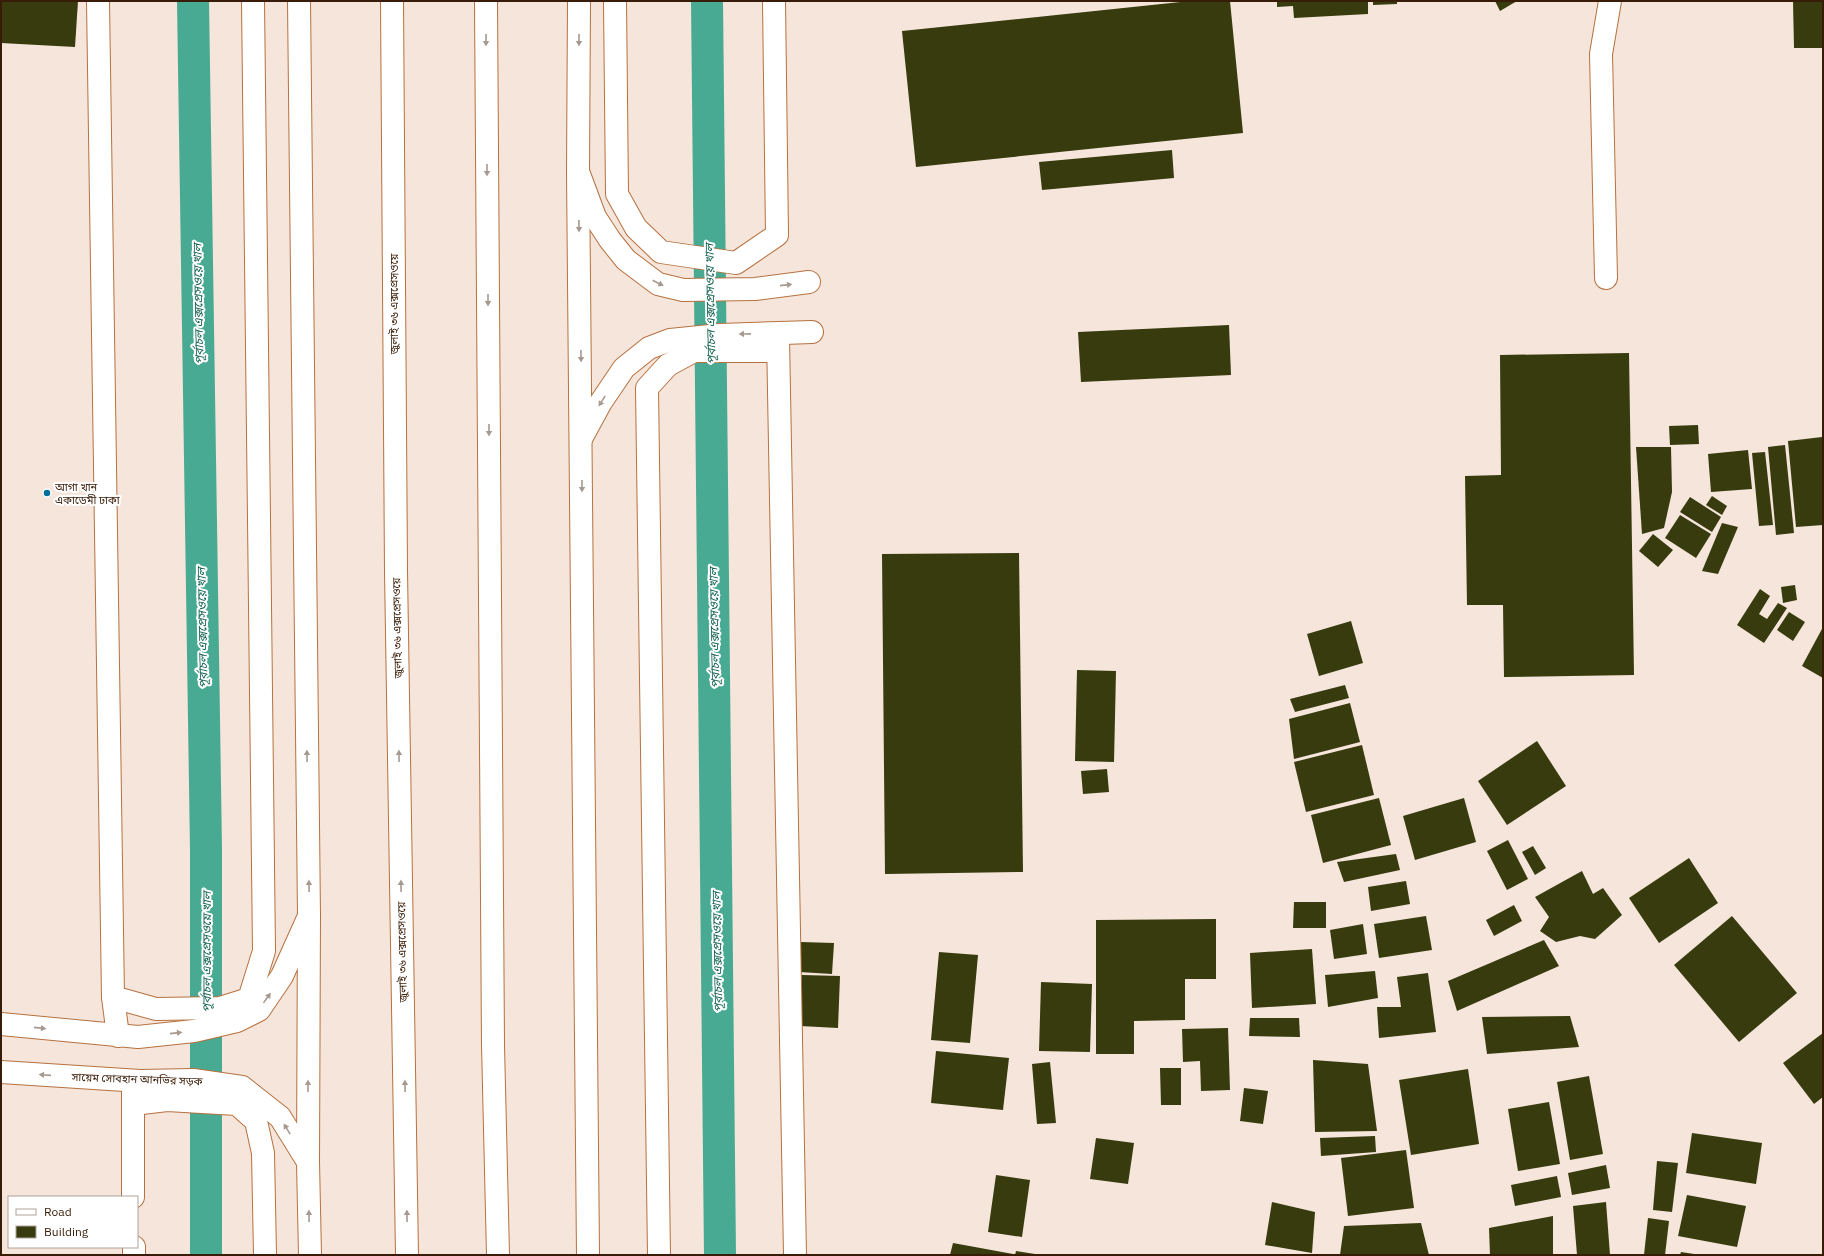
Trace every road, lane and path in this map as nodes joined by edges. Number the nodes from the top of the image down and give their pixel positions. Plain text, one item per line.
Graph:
1 (98, 1) edge
2 (253, 1) edge
3 (299, 1) edge
4 (392, 1) edge
5 (486, 1) edge
6 (579, 1) edge
7 (615, 1) edge
8 (774, 1) edge
9 (1610, 1) edge
10 (578, 173) junction
11 (1606, 278) dead end
12 (809, 282) dead end
13 (812, 332) dead end
14 (778, 342) junction
15 (582, 437) junction
16 (309, 916) junction
17 (113, 998) junction
18 (1, 1024) edge
19 (128, 1036) junction
20 (1, 1072) edge
21 (136, 1081) junction
22 (239, 1095) junction
23 (133, 1104) junction
24 (308, 1162) junction
25 (133, 1196) edge
26 (265, 1255) edge
27 (310, 1255) edge
28 (408, 1255) edge
29 (498, 1255) edge
30 (588, 1255) edge
31 (660, 1255) edge
32 (795, 1255) edge

1 - 17 main road
2 - 17 main road
16 -> 3 main road
28 -> 4 main road, জুলাই ৩৬ এক্সপ্রেসওয়ে
5 -> 29 main road
6 -> 10 main road
7 - 8 main road
9 - 11 main road
10 -> 12 main road
10 -> 15 main road
13 - 14 main road
14 -> 15 main road
14 - 31 main road
14 - 32 main road
15 -> 30 main road
19 -> 16 main road
24 -> 16 main road
17 - 19 main road
18 -> 19 main road
21 -> 20 main road, সায়েম সোবহান আনভির সড়ক
21 - 22 main road, সায়েম সোবহান আনভির সড়ক
21 - 23 main road
22 - 23 main road
24 -> 22 main road
22 - 26 main road
23 - 25 main road
27 -> 24 main road

